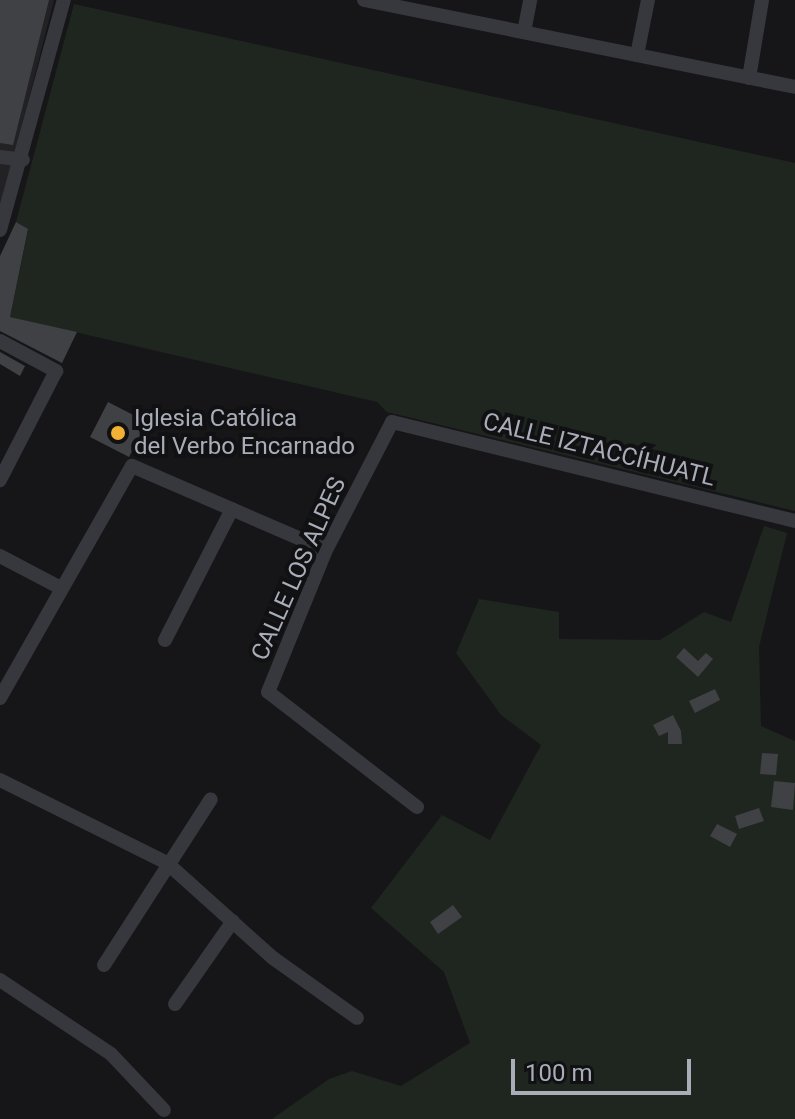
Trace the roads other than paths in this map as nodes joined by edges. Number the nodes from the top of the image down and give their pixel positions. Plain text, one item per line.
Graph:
1 (64, 0) edge
2 (364, 0) edge
3 (530, 0) edge
4 (648, 0) edge
5 (762, 0) edge
6 (416, 5) edge
7 (524, 32) junction
8 (637, 55) junction
9 (749, 78) junction
10 (795, 87) edge
11 (0, 157) edge
12 (23, 160) junction
13 (0, 230) edge
14 (0, 341) edge
15 (392, 422) joint
16 (0, 480) edge
17 (232, 509) junction
18 (795, 521) edge
19 (326, 550) junction
20 (0, 556) edge
21 (61, 588) junction
22 (165, 640) dead end
23 (0, 698) edge
24 (0, 780) edge
25 (211, 799) dead end
26 (417, 807) dead end
27 (167, 863) junction
28 (233, 921) junction
29 (104, 965) dead end
30 (0, 980) edge
31 (175, 1004) dead end
32 (357, 1018) dead end
33 (164, 1110) dead end

1 - 12 street
2 - 6 street
3 - 7 street
4 - 8 street
5 - 9 street
6 - 7 street
7 - 8 street
8 - 9 street
9 - 10 street
11 - 12 street
12 - 13 street
14 - 16 street
15 - 18 street, CALLE IZTACCÍHUATL
15 - 19 street, CALLE LOS ALPES
17 - 19 street
17 - 21 street
17 - 22 street
19 - 26 street, CALLE LOS ALPES
20 - 21 street
21 - 23 street
24 - 27 street
25 - 27 street
27 - 28 street
27 - 29 street
28 - 31 street
28 - 32 street
30 - 33 street

